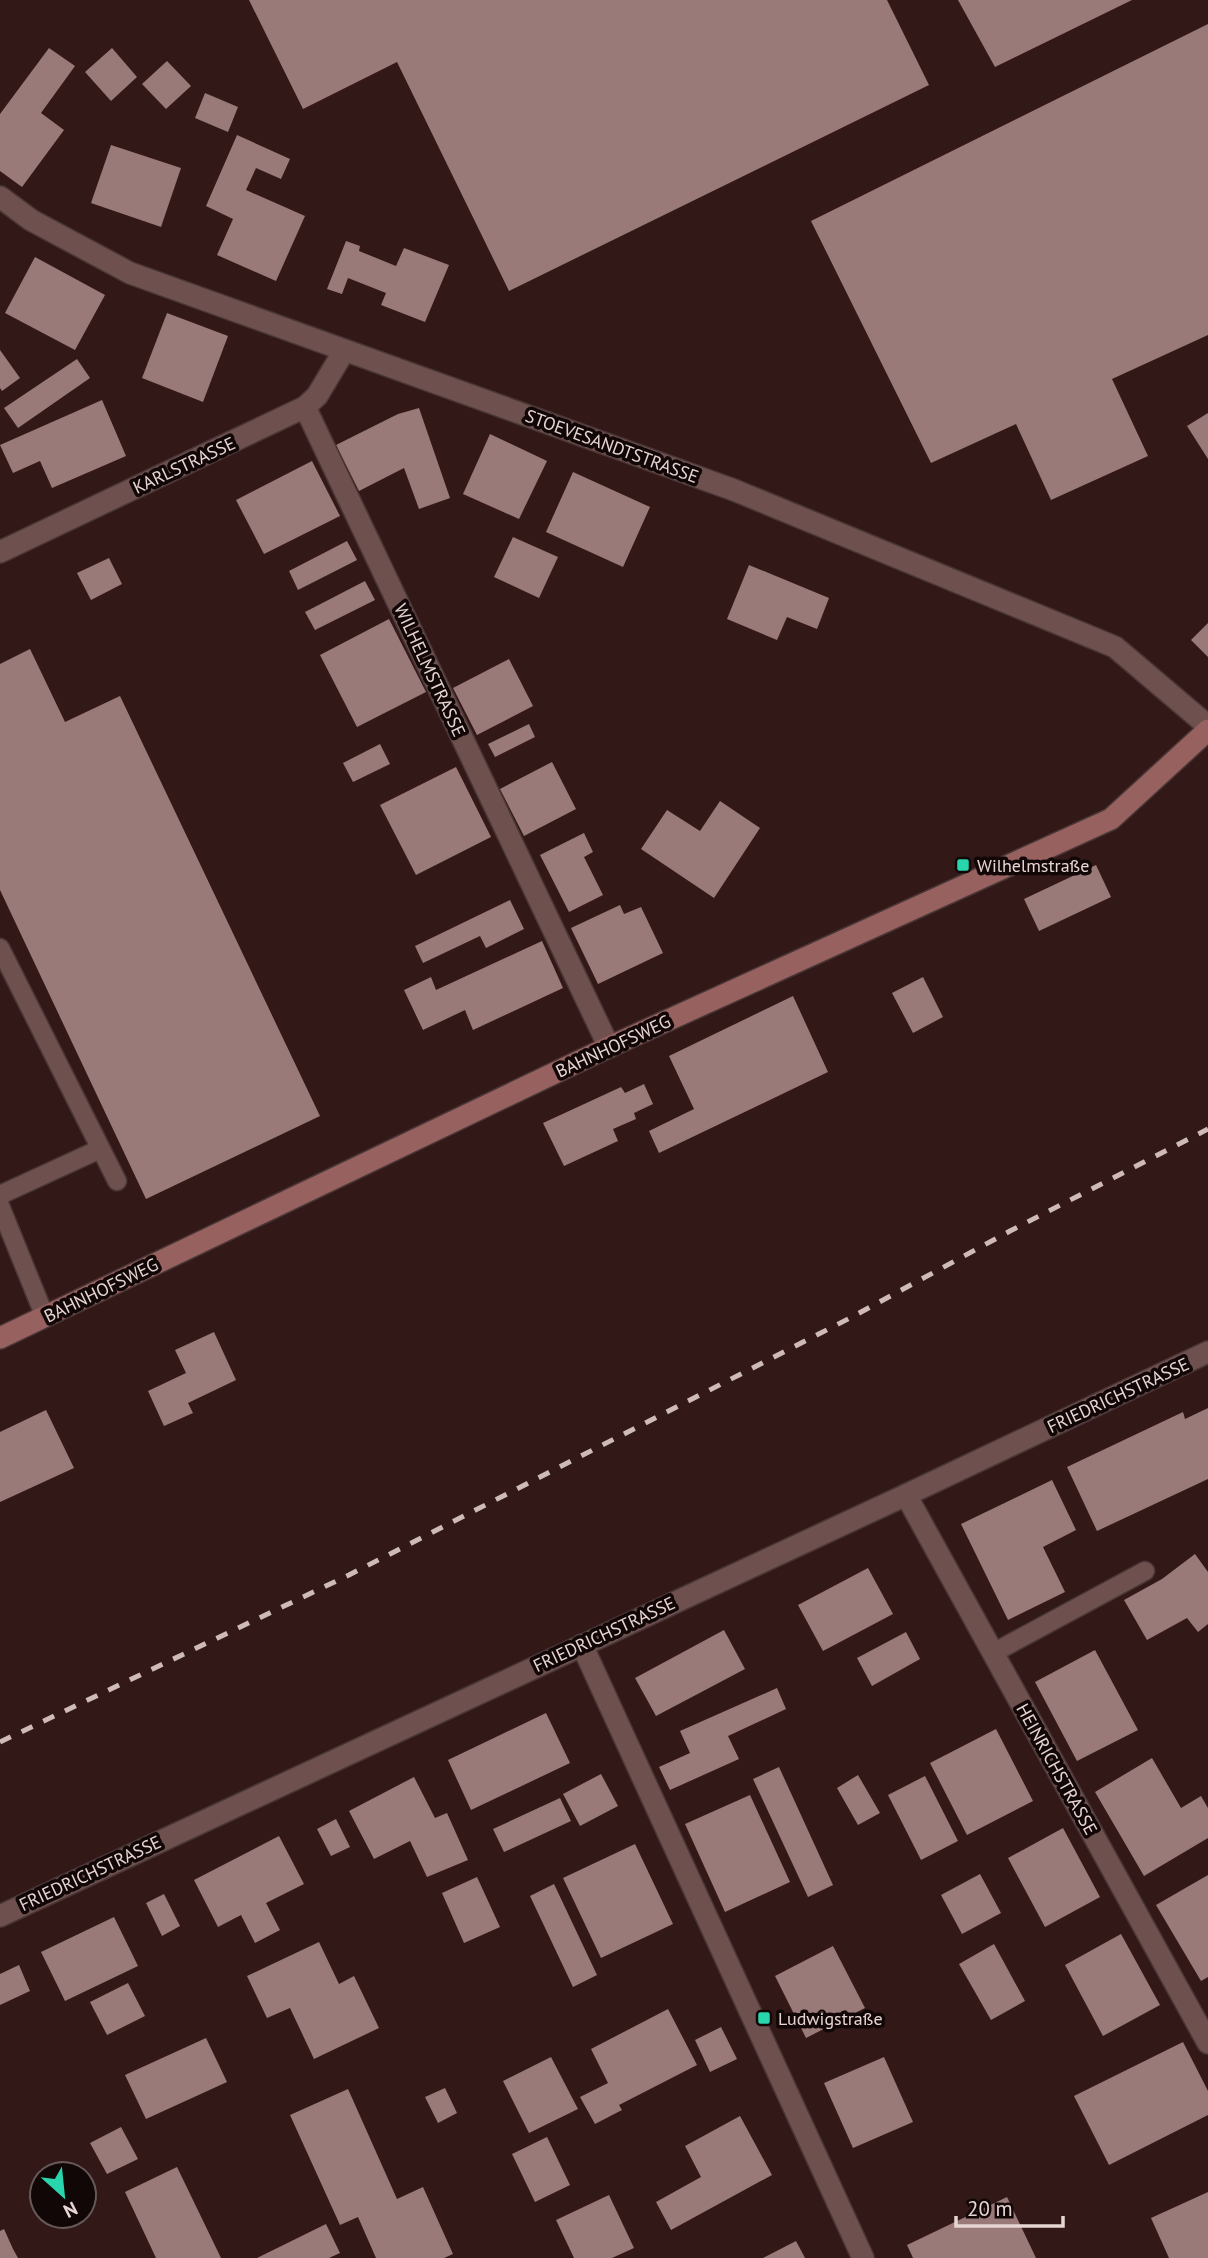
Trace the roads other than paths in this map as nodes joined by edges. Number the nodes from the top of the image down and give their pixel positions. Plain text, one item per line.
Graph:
1 (0, 197) edge
2 (344, 351) junction
3 (304, 407) junction
4 (0, 552) edge
5 (1208, 728) edge
6 (0, 948) edge
7 (609, 1047) junction
8 (100, 1149) junction
9 (117, 1181) dead end
10 (0, 1195) edge
11 (0, 1206) edge
12 (46, 1317) junction
13 (0, 1338) edge
14 (1208, 1352) edge
15 (906, 1495) junction
16 (1145, 1570) dead end
17 (582, 1645) junction
18 (993, 1653) junction
19 (0, 1916) edge
20 (1208, 2043) edge
21 (863, 2258) edge

1 - 2 street, STOEVESANDTSTRASSE
2 - 3 street, KARLSTRASSE
2 - 5 street, STOEVESANDTSTRASSE
3 - 4 street, KARLSTRASSE
3 - 7 street, WILHELMSTRASSE
5 - 7 street, BAHNHOFSWEG
6 - 8 lane
7 - 12 street, BAHNHOFSWEG
8 - 9 lane
8 - 10 lane
11 - 12 lane
12 - 13 street, BAHNHOFSWEG
14 - 15 street, FRIEDRICHSTRASSE
15 - 17 street, FRIEDRICHSTRASSE
15 - 18 street, HEINRICHSTRASSE
16 - 18 lane
17 - 19 street, FRIEDRICHSTRASSE
17 - 21 street
18 - 20 street, HEINRICHSTRASSE

